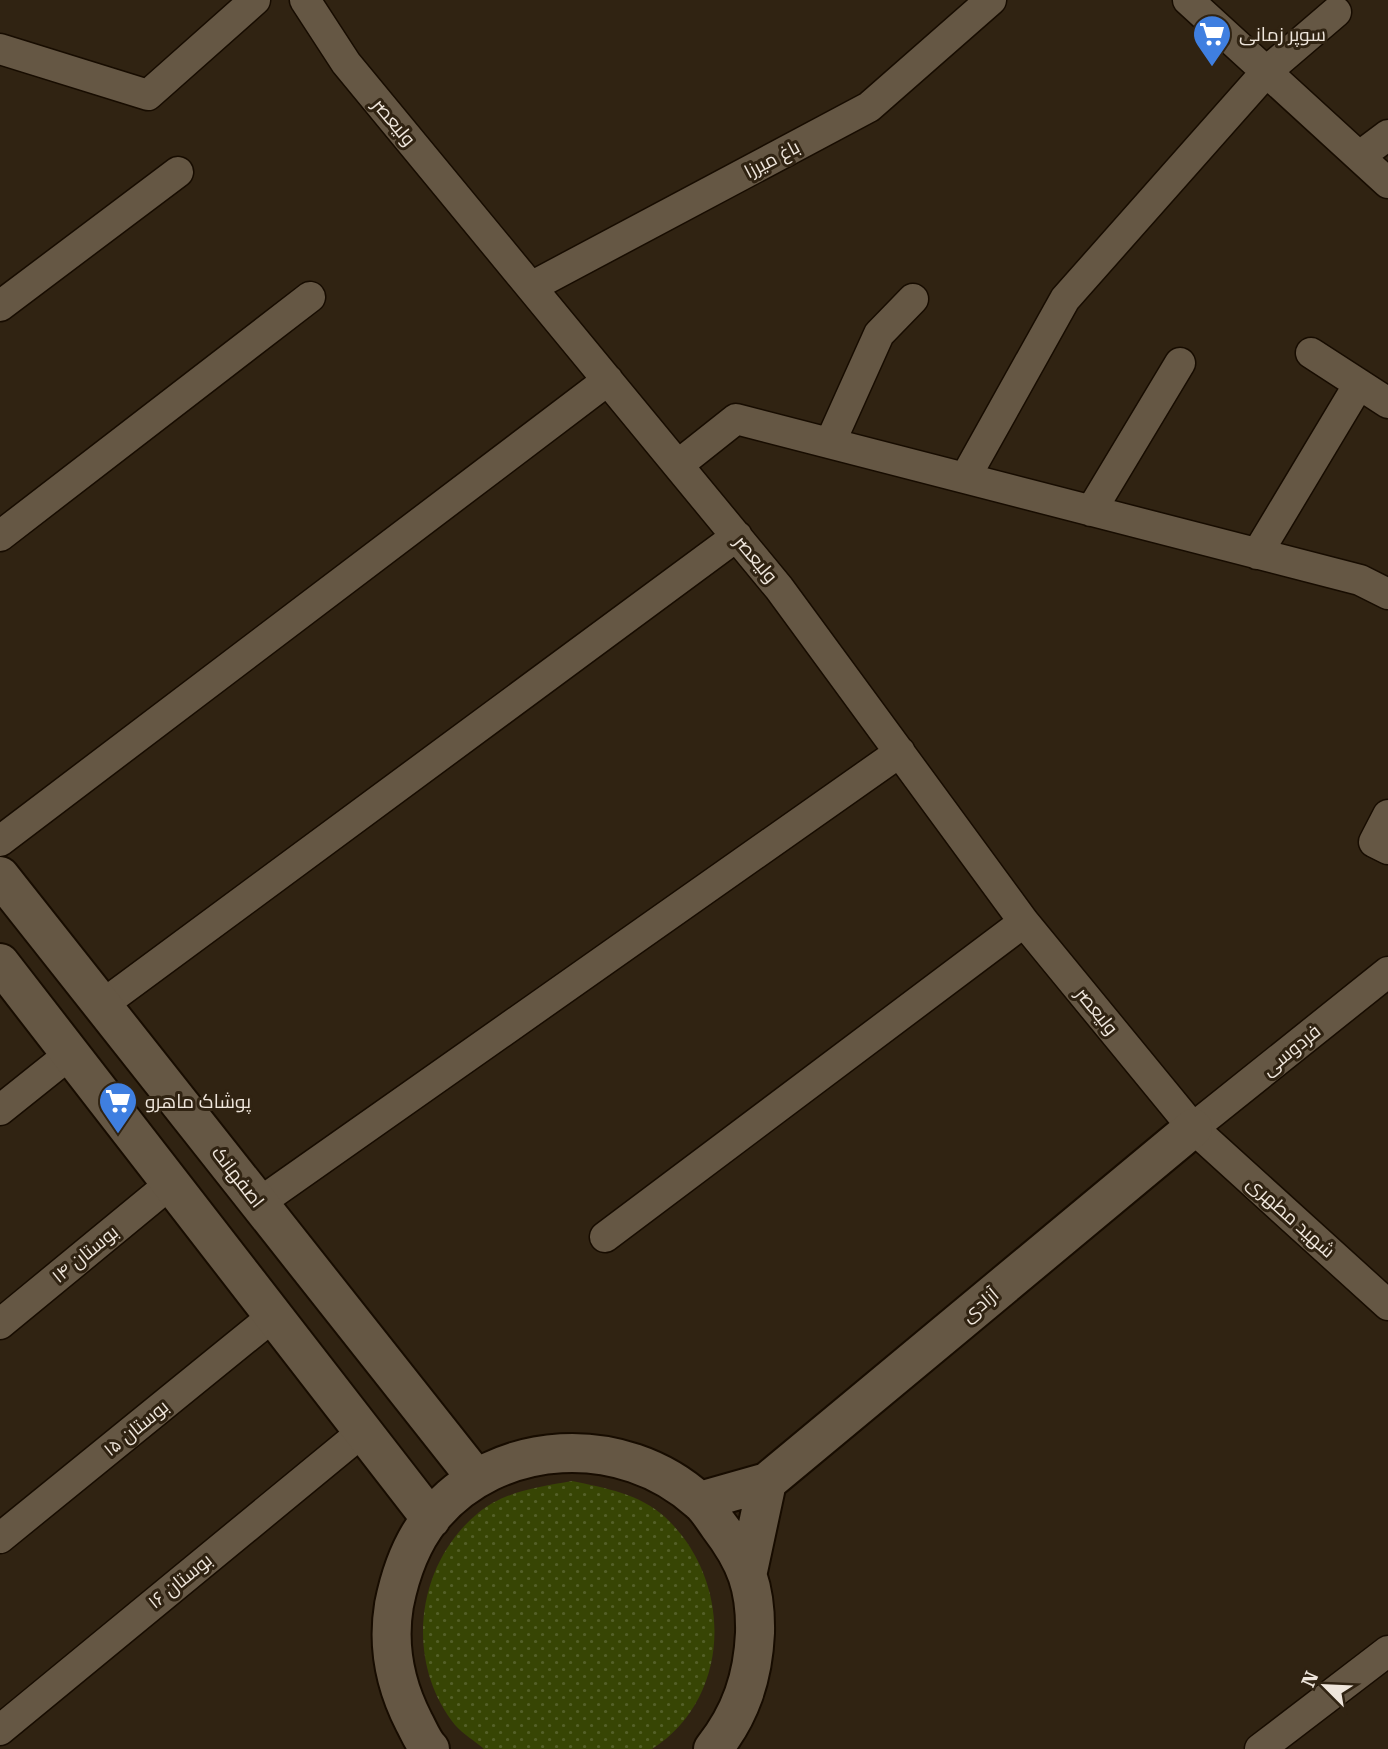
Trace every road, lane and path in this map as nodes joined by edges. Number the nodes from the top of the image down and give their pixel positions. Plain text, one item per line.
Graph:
1 (255, 0) edge
2 (305, 0) edge
3 (991, 0) edge
4 (1188, 0) edge
5 (1336, 12) dead end
6 (0, 49) edge
7 (1267, 71) junction
8 (1388, 135) edge
9 (1360, 156) junction
10 (178, 172) dead end
11 (1388, 183) edge
12 (531, 287) junction
13 (310, 298) dead end
14 (913, 299) dead end
15 (0, 306) edge
16 (1311, 353) dead end
17 (1180, 363) dead end
18 (608, 380) junction
19 (1359, 384) junction
20 (1388, 403) edge
21 (830, 443) junction
22 (678, 465) junction
23 (965, 478) junction
24 (1091, 511) junction
25 (0, 536) edge
26 (737, 536) junction
27 (1258, 554) junction
28 (1388, 594) edge
29 (900, 752) junction
30 (1388, 815) edge
31 (0, 841) edge
32 (1388, 849) edge
33 (0, 876) edge
34 (1024, 922) junction
35 (0, 964) edge
36 (1388, 972) edge
37 (102, 1005) junction
38 (70, 1054) junction
39 (0, 1110) edge
40 (1193, 1128) junction
41 (170, 1184) junction
42 (259, 1203) junction
43 (605, 1237) dead end
44 (1388, 1305) edge
45 (272, 1317) junction
46 (0, 1324) edge
47 (361, 1433) junction
48 (476, 1478) junction
49 (767, 1482) junction
50 (700, 1501) junction
51 (430, 1518) junction
52 (0, 1538) edge
53 (748, 1571) junction
54 (1388, 1651) edge
55 (0, 1730) edge
56 (730, 1741) edge
57 (425, 1747) edge
58 (1260, 1749) edge

1 - 6 street
2 - 12 street, ولیعصر
3 - 12 street, باغ میرزا
4 - 7 street
5 - 7 street
7 - 9 street
7 - 23 street
8 - 9 street
9 - 11 street
10 - 15 street
12 - 18 street, ولیعصر
13 - 25 street
14 - 21 street
16 - 19 street
17 - 24 street
18 - 22 street, ولیعصر
18 - 31 street
19 - 20 street
19 - 27 street
21 - 22 street
21 - 23 street
22 - 26 street, ولیعصر
23 - 24 street
24 - 27 street
26 - 29 street, ولیعصر
26 - 37 street
27 - 28 street
29 - 34 street, ولیعصر
29 - 42 street
30 - 32 street
33 - 37 street, اصفهانک
34 - 40 street, ولیعصر
34 - 43 street
35 - 38 street
36 - 40 street, فردوسی
37 - 42 street, اصفهانک
38 - 39 street
38 - 41 street
40 - 44 street, شهید مطهری
40 - 49 street, آزادی
41 - 45 street
41 - 46 street, بوستان ۱۴
42 - 48 street, اصفهانک
45 - 47 street
45 - 52 street, بوستان ۱۵
47 - 51 street
47 - 55 street, بوستان ۱۶
48 - 50 street
48 - 51 street
49 - 50 street
49 - 53 street
50 - 53 street
51 - 57 street
53 - 56 street
54 - 58 street

